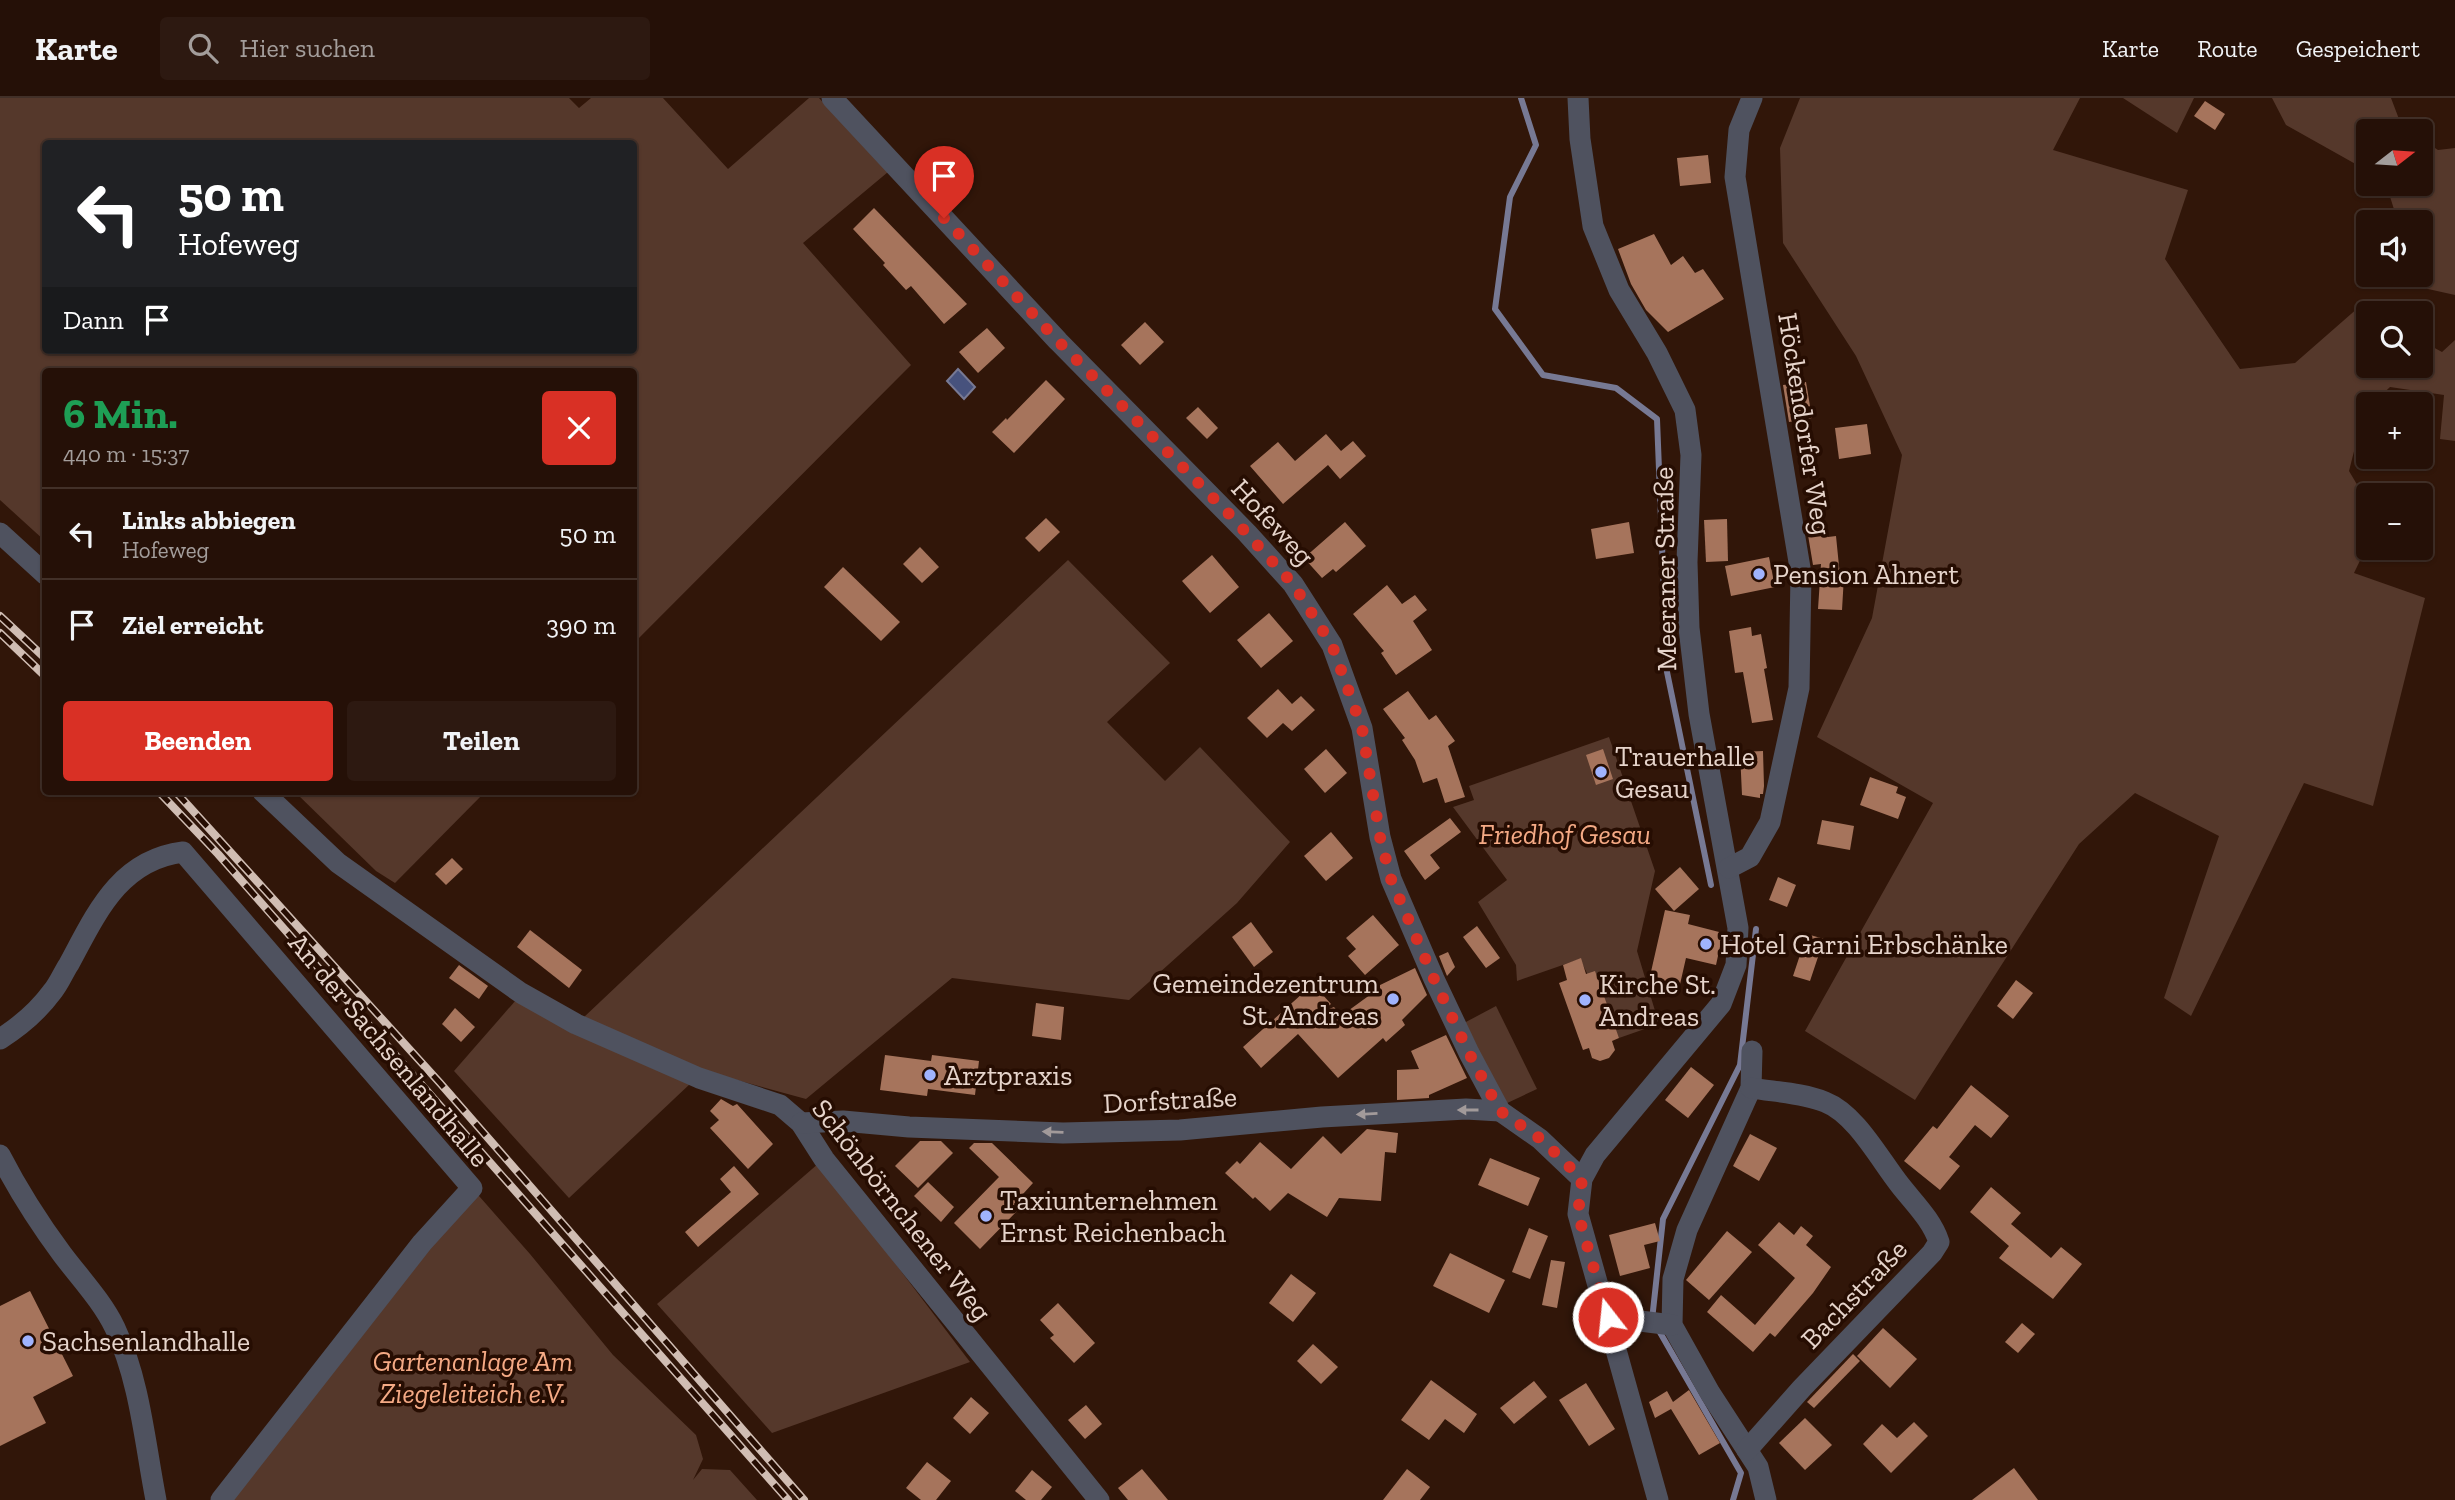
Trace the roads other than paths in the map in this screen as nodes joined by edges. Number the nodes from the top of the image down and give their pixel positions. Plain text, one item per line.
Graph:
1 (832, 98) edge
2 (1578, 98) edge
3 (1752, 98) edge
4 (0, 533) edge
5 (42, 571) edge
6 (266, 795) edge
7 (1729, 868) junction
8 (0, 1039) edge
9 (1752, 1051) dead end
10 (1751, 1088) junction
11 (1500, 1111) junction
12 (801, 1124) junction
13 (0, 1155) edge
14 (1582, 1179) junction
15 (1608, 1317) junction
16 (1659, 1323) junction
17 (1747, 1451) junction
18 (156, 1500) edge
19 (221, 1500) edge
20 (1099, 1500) edge
21 (1658, 1500) edge
22 (1766, 1500) edge

1 - 11 street, Hofeweg
2 - 7 street, Meeraner Straße
3 - 7 street, Höckendorfer Weg
4 - 5 street
6 - 12 street, Schönbörnchener Weg
7 - 14 street, Meeraner Straße
8 - 19 street, An der Sachsenlandhalle
9 - 10 street
10 - 16 street
10 - 17 street, Bachstraße
11 -> 12 street, Dorfstraße
11 - 14 street, Hofeweg
12 - 20 street, Schönbörnchener Weg
13 - 18 street
14 - 15 street, Meeraner Straße
15 - 16 street
15 - 21 street, Meeraner Straße
16 - 17 street
17 - 22 street

